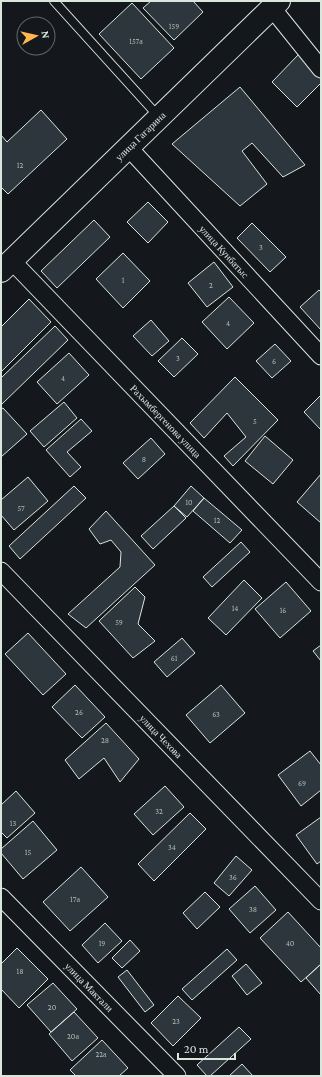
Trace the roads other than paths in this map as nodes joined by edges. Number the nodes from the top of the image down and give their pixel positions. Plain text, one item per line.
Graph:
1 (54, 1) edge
2 (276, 5) edge
3 (321, 68) edge
4 (159, 117) junction
5 (128, 148) junction
6 (6, 266) edge
7 (321, 356) edge
8 (1, 571) edge
9 (321, 582) edge
10 (1, 897) edge
11 (321, 902) edge
12 (177, 1076) edge

1 - 4 lane
2 - 3 street
2 - 4 main road, улица Гагарина
4 - 5 main road, улица Гагарина
5 - 6 main road, улица Гагарина
5 - 7 street, улица Кунбатыс
6 - 9 street, Рахымбергенова улица
8 - 11 street, улица Чехова
10 - 12 street, улица Мактали

